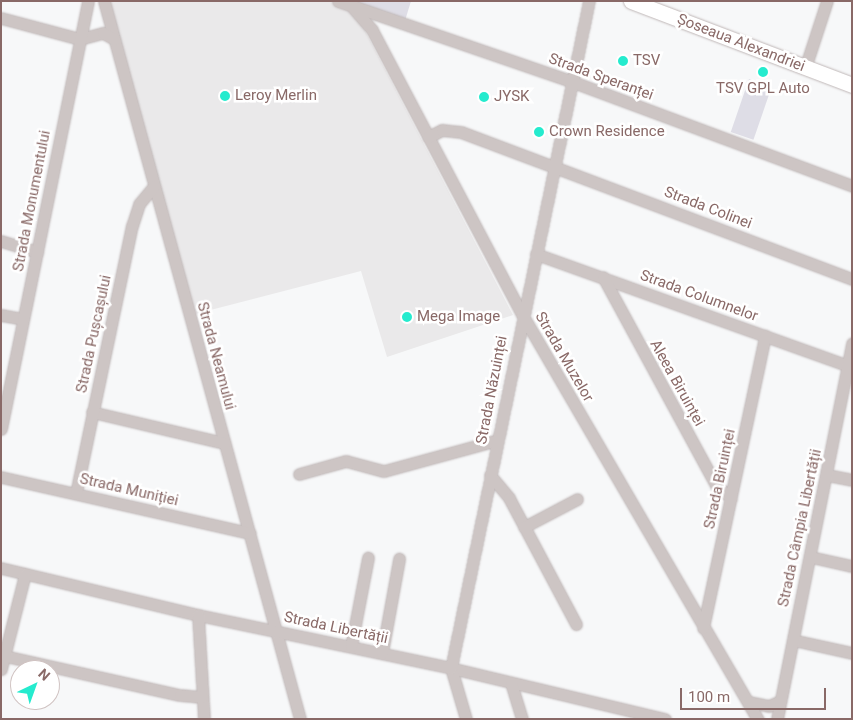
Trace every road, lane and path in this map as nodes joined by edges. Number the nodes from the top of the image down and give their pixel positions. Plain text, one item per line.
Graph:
1 (88, 1) edge
2 (104, 1) edge
3 (338, 1) edge
4 (589, 1) edge
5 (631, 1) edge
6 (653, 1) edge
7 (828, 1) edge
8 (348, 3) edge
9 (1, 18) edge
10 (80, 38) junction
11 (114, 39) junction
12 (808, 59) junction
13 (852, 76) edge
14 (574, 82) junction
15 (852, 85) edge
16 (428, 137) junction
17 (554, 164) junction
18 (154, 186) junction
19 (852, 186) edge
20 (1, 241) edge
21 (37, 252) junction
22 (536, 254) junction
23 (603, 277) junction
24 (852, 279) edge
25 (1, 315) edge
26 (523, 316) junction
27 (23, 318) junction
28 (765, 336) junction
29 (852, 343) edge
30 (850, 366) edge
31 (7, 369) edge
32 (92, 412) junction
33 (3, 415) edge
34 (1, 429) edge
35 (498, 440) junction
36 (224, 443) junction
37 (299, 474) dead end
38 (827, 475) junction
39 (490, 476) junction
40 (1, 477) edge
41 (852, 480) edge
42 (76, 493) junction
43 (731, 498) junction
44 (577, 499) dead end
45 (524, 527) junction
46 (250, 534) junction
47 (811, 556) junction
48 (368, 558) dead end
49 (400, 559) dead end
50 (852, 566) edge
51 (1, 568) edge
52 (25, 574) junction
53 (198, 615) junction
54 (576, 624) dead end
55 (703, 628) junction
56 (276, 630) junction
57 (793, 640) junction
58 (351, 646) junction
59 (382, 653) junction
60 (852, 653) edge
61 (5, 656) junction
62 (451, 668) junction
63 (1, 669) edge
64 (511, 683) junction
65 (202, 697) junction
66 (780, 701) junction
67 (748, 702) junction
68 (204, 719) edge
69 (300, 719) edge
70 (466, 719) edge
71 (522, 719) edge
72 (665, 719) edge
73 (758, 719) edge
74 (776, 719) edge

1 - 10 street, Strada Monumentului
2 - 11 street, Strada Neamului
3 - 8 street, Strada Speranței
4 - 14 street, Strada Năzuinței
5 - 15 main road, Șoseaua Alexandriei
6 - 12 main road, Șoseaua Alexandriei
7 - 12 street
8 - 14 street, Strada Speranței
8 - 16 street, Strada Muzelor
9 - 10 street
10 - 11 street
10 - 21 street, Strada Monumentului
11 - 18 street, Strada Neamului
12 - 13 main road, Șoseaua Alexandriei
14 - 17 street, Strada Năzuinței
14 - 19 street, Strada Speranței
16 - 17 street, Strada Colinei
16 - 26 street, Strada Muzelor
17 - 22 street, Strada Năzuinței
17 - 24 street, Strada Colinei
18 - 32 street, Strada Pușcașului
18 - 36 street, Strada Neamului
20 - 21 street
21 - 27 street, Strada Monumentului
22 - 23 street, Strada Columnelor
22 - 26 street, Strada Năzuinței
23 - 28 street, Strada Columnelor
23 - 43 street, Aleea Biruinței
25 - 27 street
26 - 35 street, Strada Năzuinței
26 - 55 street, Strada Muzelor
27 - 31 street, Strada Monumentului
28 - 30 street, Strada Columnelor
28 - 43 street, Strada Biruinței
29 - 30 street, Strada Câmpia Libertății
30 - 38 street, Strada Câmpia Libertății
31 - 33 street, Strada Monumentului
32 - 36 street
32 - 42 street, Strada Pușcașului
33 - 34 street, Strada Monumentului
35 - 37 street
35 - 39 street, Strada Năzuinței
36 - 46 street, Strada Neamului
38 - 41 street
38 - 47 street, Strada Câmpia Libertății
39 - 45 street
39 - 62 street, Strada Năzuinței
40 - 42 street, Strada Muniției
42 - 46 street, Strada Muniției
43 - 55 street, Strada Biruinței
44 - 45 street
45 - 54 street
46 - 56 street, Strada Neamului
47 - 50 street
47 - 57 street, Strada Câmpia Libertății
48 - 58 street
49 - 59 street
51 - 52 street, Strada Libertății
52 - 53 street, Strada Libertății
52 - 61 street
53 - 56 street, Strada Libertății
53 - 65 street
55 - 67 street, Strada Muzelor
56 - 58 street, Strada Libertății
56 - 69 street, Strada Neamului
57 - 60 street
57 - 66 street, Strada Câmpia Libertății
58 - 59 street, Strada Libertății
59 - 62 street, Strada Libertății
61 - 63 street
61 - 65 street
62 - 64 street, Strada Libertății
62 - 70 street
64 - 71 street
64 - 72 street, Strada Libertății
65 - 68 street
66 - 67 street
66 - 74 street, Strada Câmpia Libertății
67 - 73 street, Strada Muzelor

